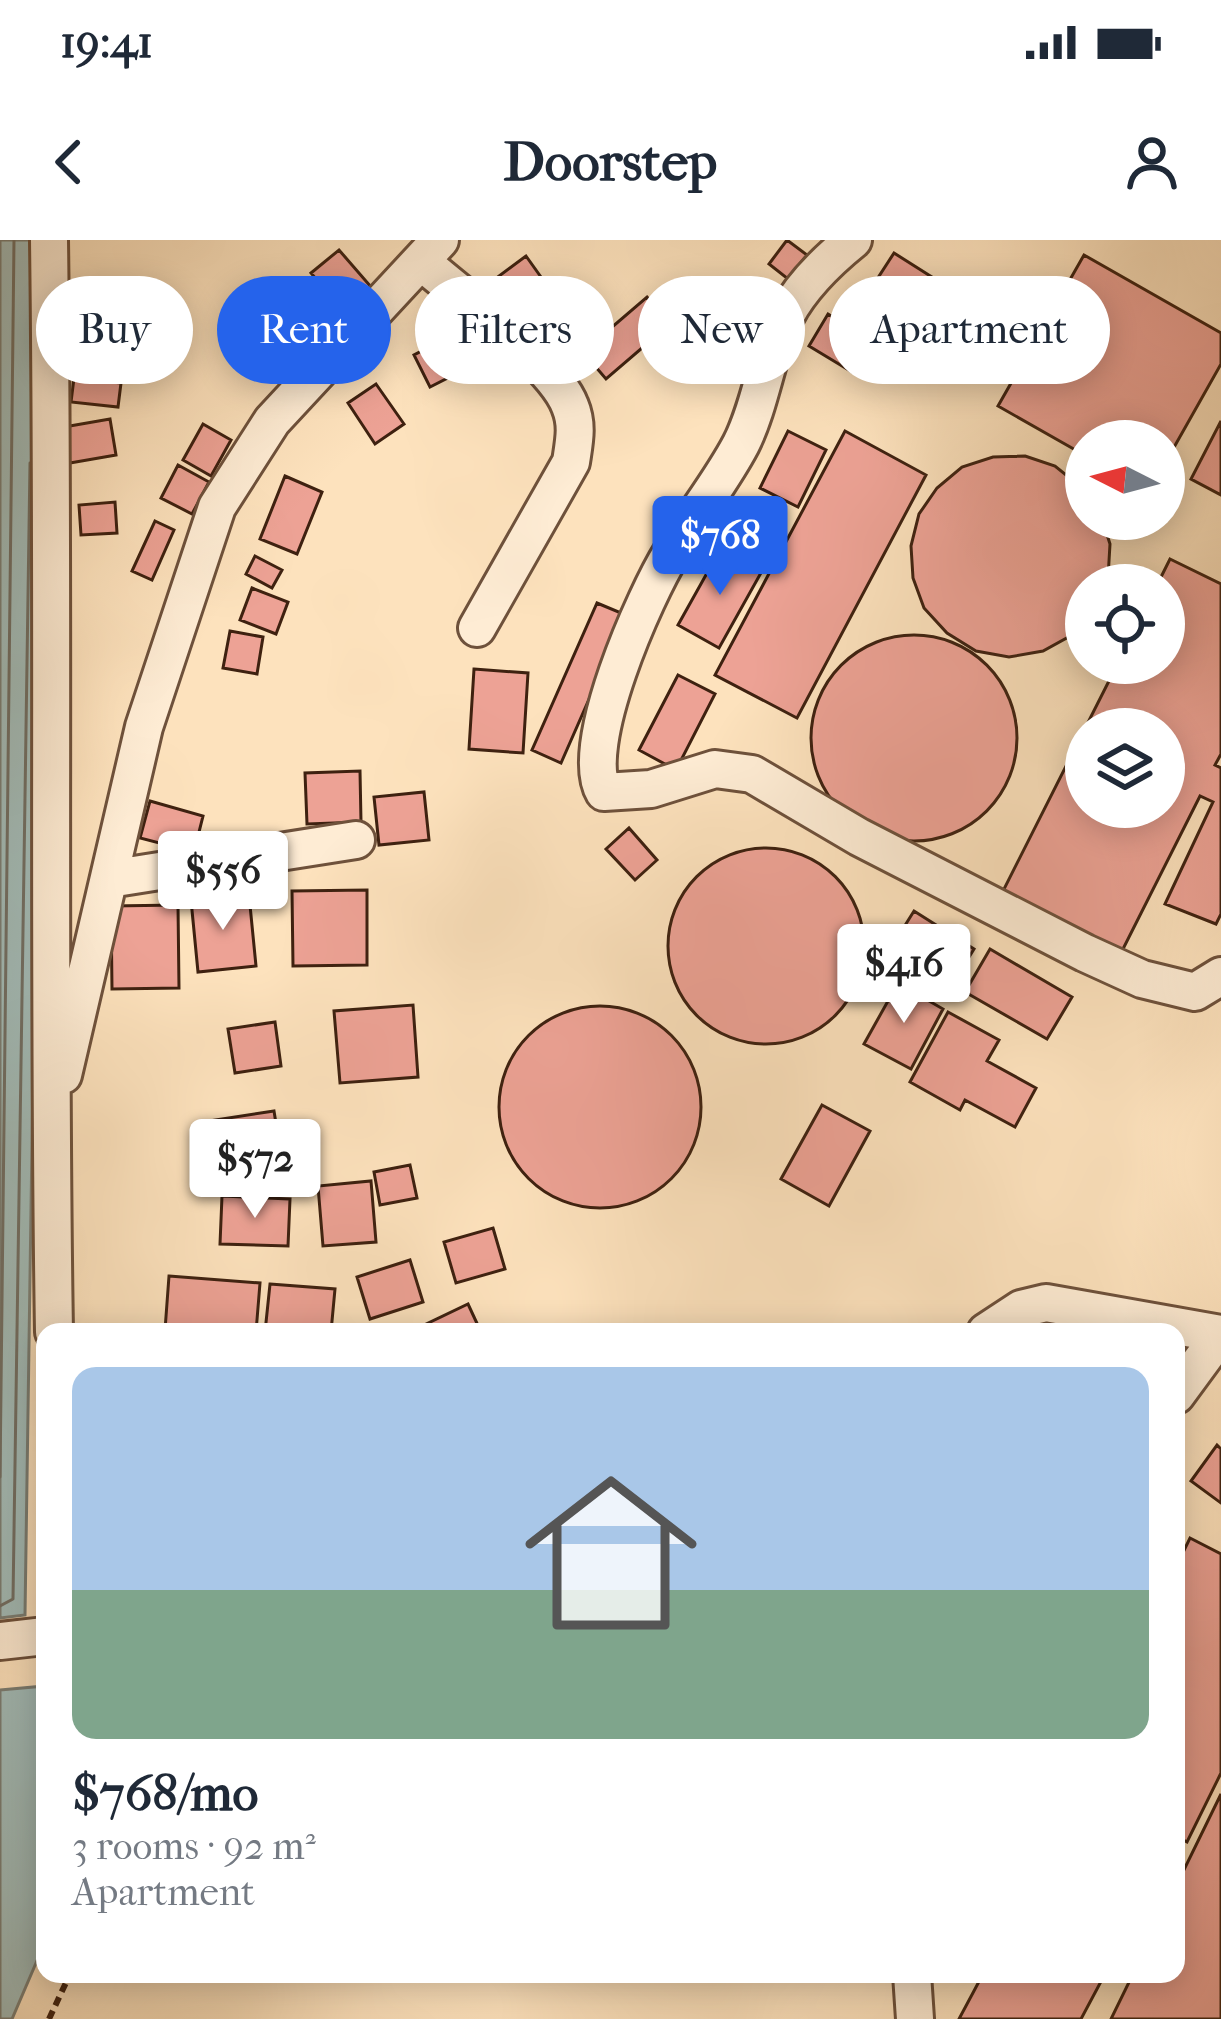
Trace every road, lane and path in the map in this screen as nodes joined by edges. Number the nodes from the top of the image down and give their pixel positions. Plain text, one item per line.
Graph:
1 (49, 240) edge
2 (853, 240) edge
3 (430, 250) edge
4 (477, 628) dead end
5 (356, 840) dead end
6 (109, 879) junction
7 (1221, 976) edge
8 (51, 1126) junction
9 (55, 1323) edge
10 (1000, 1323) edge
11 (1159, 1323) edge
12 (1185, 1328) edge
13 (1221, 1334) edge
14 (1185, 1383) edge
15 (36, 1637) edge
16 (0, 1641) edge
17 (66, 1983) edge
18 (912, 1983) edge
19 (49, 2019) edge
20 (915, 2019) edge

1 - 8 street
2 - 7 street
3 - 4 street
3 - 6 street
5 - 6 street
6 - 8 street
8 - 9 street
10 - 11 street
12 - 13 street
13 - 14 street
15 - 16 street
17 - 19 path
18 - 20 street

